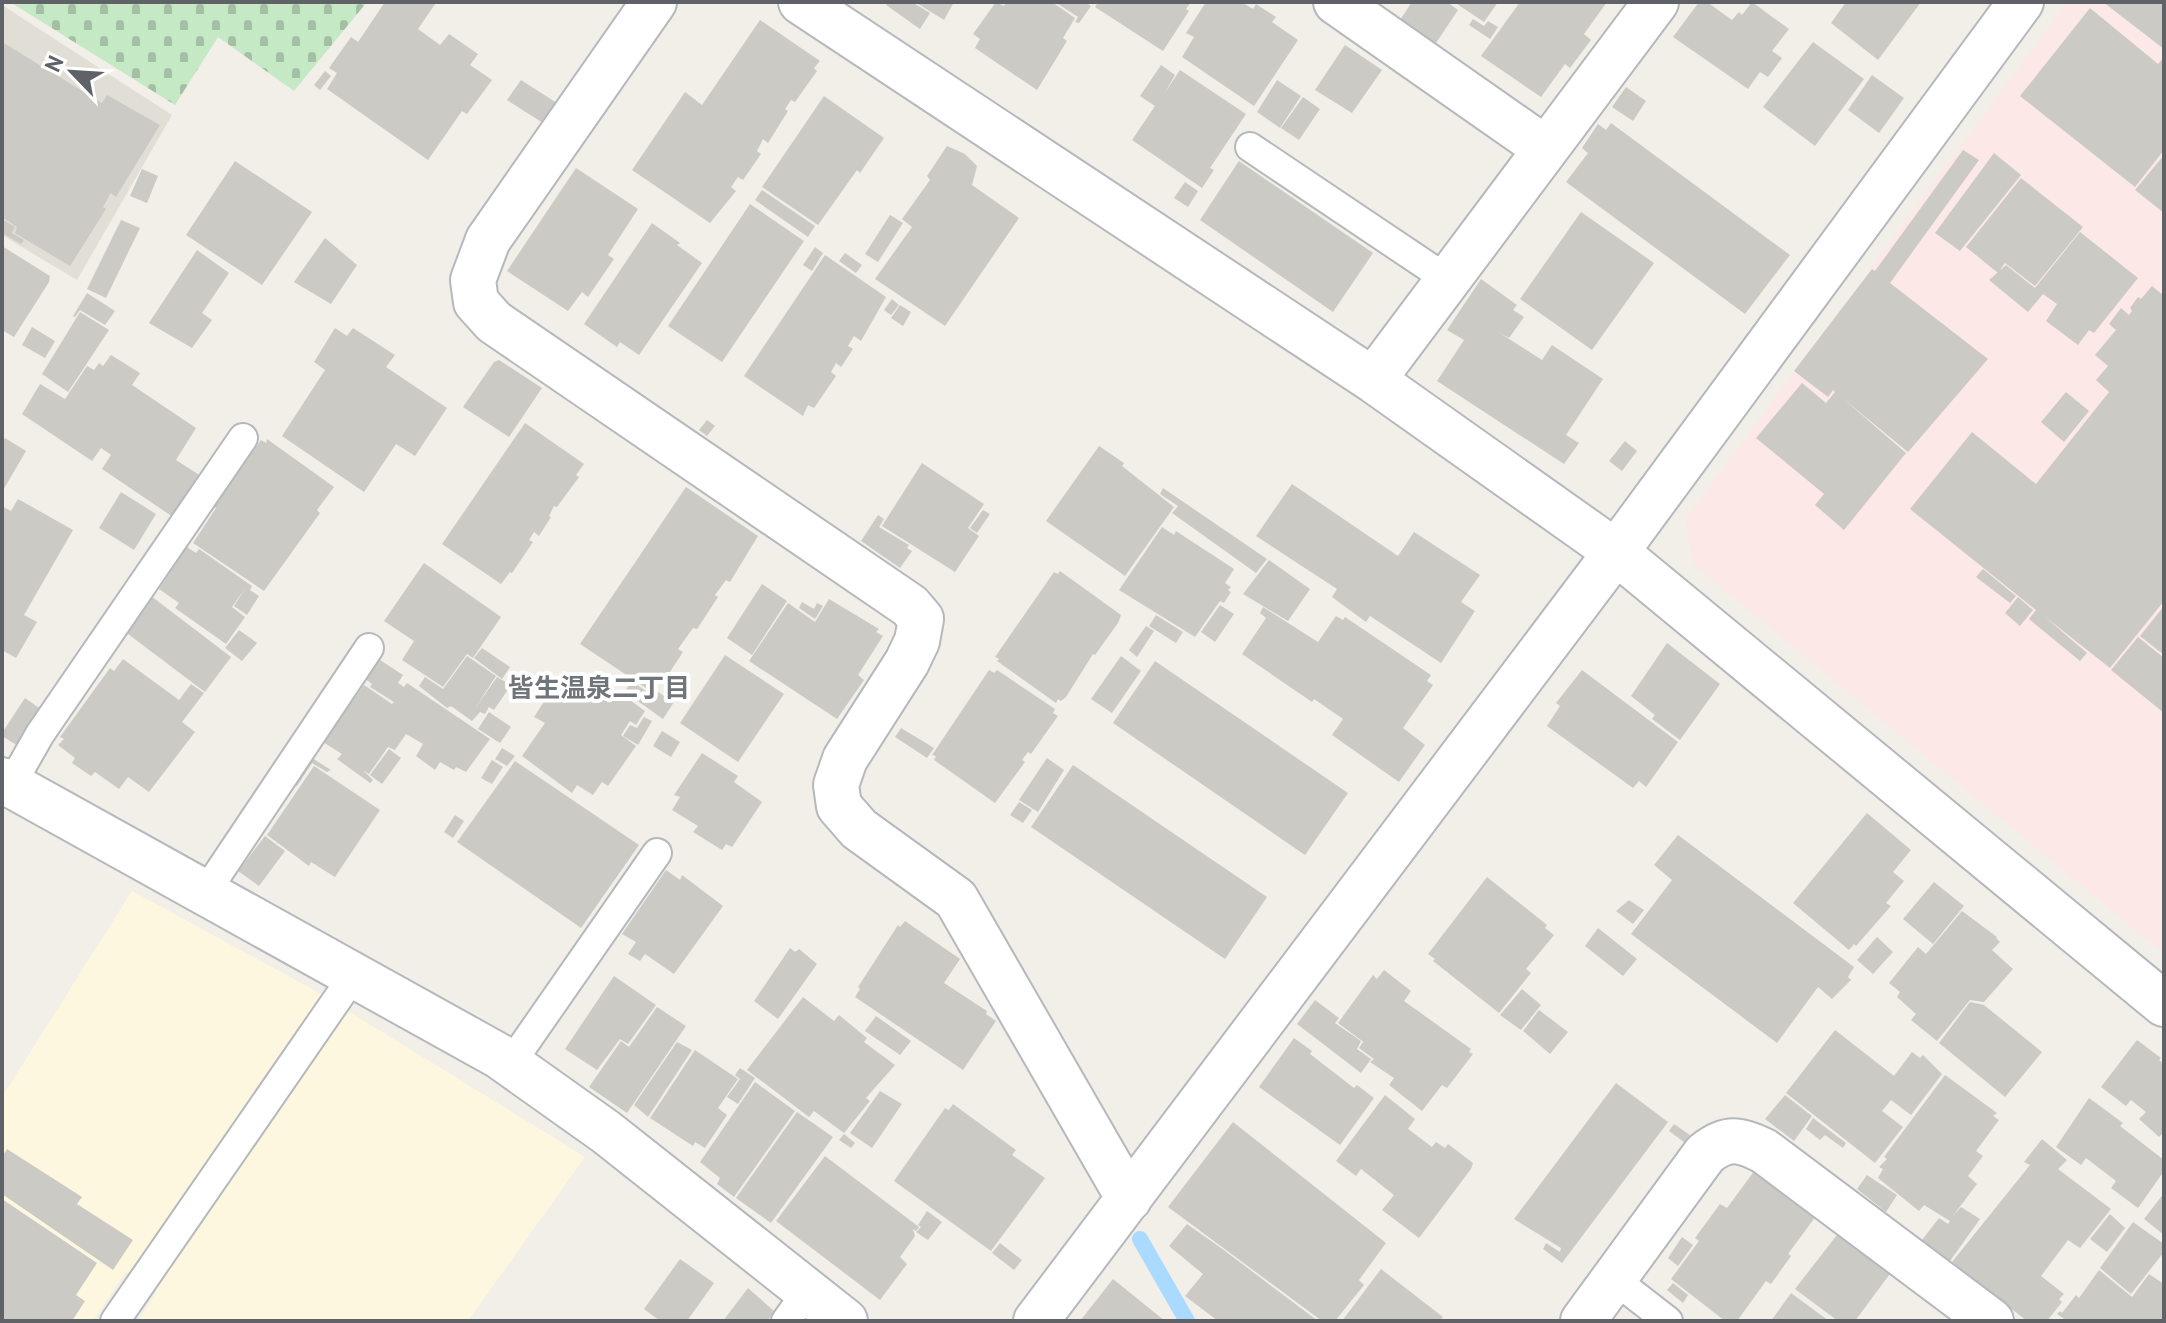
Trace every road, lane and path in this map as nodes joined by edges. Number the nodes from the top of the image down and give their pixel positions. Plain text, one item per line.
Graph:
1 (654, 2) edge
2 (801, 2) edge
3 (1336, 2) edge
4 (1656, 2) edge
5 (2021, 2) edge
6 (1250, 147) dead end
7 (1546, 149) junction
8 (1448, 280) junction
9 (1373, 380) junction
10 (243, 438) dead end
11 (1616, 552) junction
12 (369, 648) dead end
13 (7, 782) edge
14 (657, 853) dead end
15 (205, 893) junction
16 (354, 975) junction
17 (2164, 1004) edge
18 (511, 1063) junction
19 (1129, 1199) junction
20 (1614, 1279) junction
21 (797, 1306) edge
22 (115, 1321) edge
23 (845, 1321) edge
24 (1036, 1321) edge
25 (1583, 1321) edge
26 (1668, 1321) edge
27 (1991, 1321) edge

1 - 19 street
2 - 9 street
3 - 7 street
4 - 7 street
5 - 11 street
6 - 8 lane
7 - 8 street
8 - 9 street
9 - 11 street
10 - 13 lane
11 - 17 street
11 - 19 street
12 - 15 lane
13 - 15 street
14 - 18 lane
15 - 16 street
16 - 18 street
16 - 22 lane
18 - 21 street
19 - 24 street
20 - 25 street
20 - 26 lane
20 - 27 street
21 - 23 street

